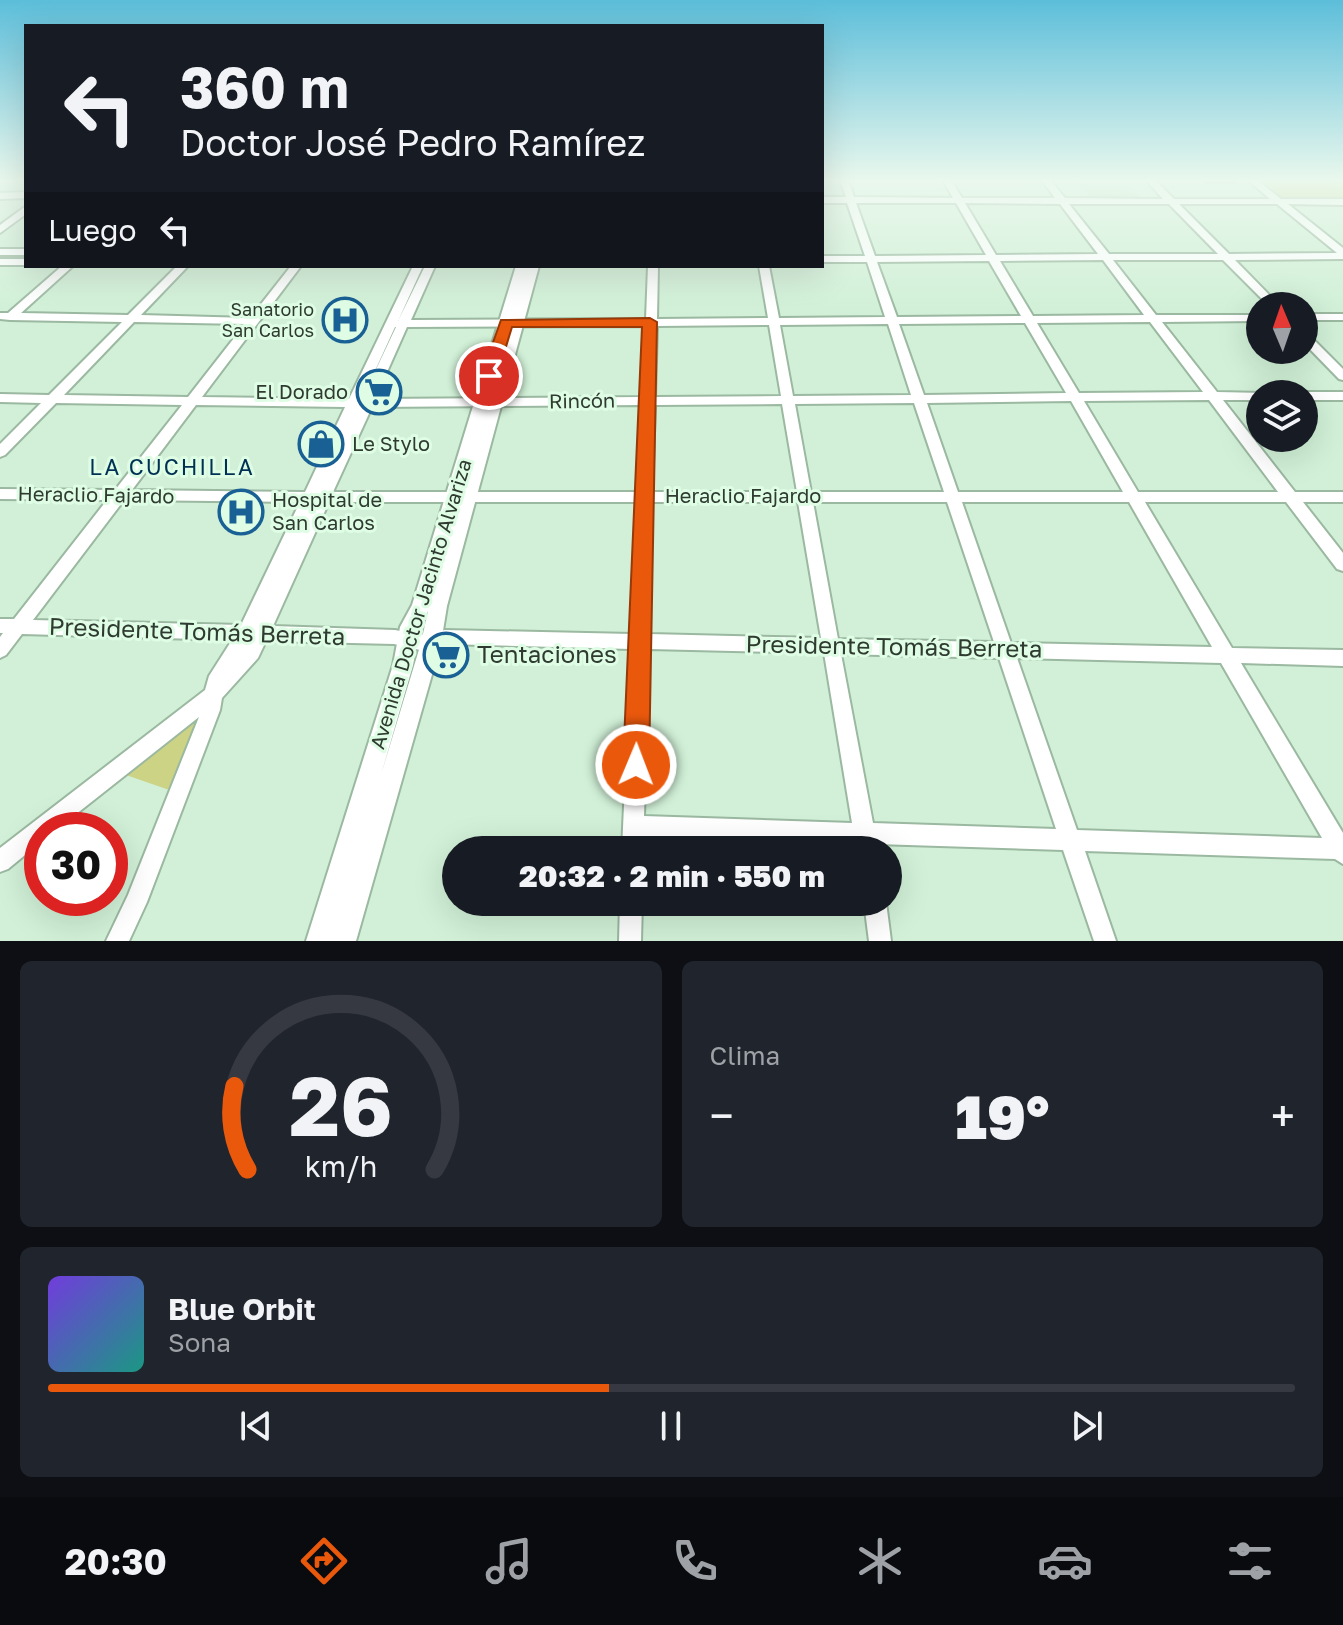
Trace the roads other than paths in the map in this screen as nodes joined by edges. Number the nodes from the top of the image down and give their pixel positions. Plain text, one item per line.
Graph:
1 (860, 224) edge
2 (973, 224) edge
3 (1080, 224) edge
4 (1194, 224) edge
5 (1307, 224) edge
6 (0, 252) edge
7 (24, 252) edge
8 (1343, 254) edge
9 (1227, 257) junction
10 (993, 258) junction
11 (1106, 258) junction
12 (824, 259) edge
13 (872, 259) junction
14 (0, 262) edge
15 (24, 262) edge
16 (65, 268) edge
17 (181, 268) edge
18 (295, 268) edge
19 (417, 268) edge
20 (429, 268) edge
21 (522, 268) edge
22 (532, 268) edge
23 (653, 268) edge
24 (764, 268) edge
25 (1261, 292) edge
26 (5, 316) edge
27 (1318, 317) edge
28 (1343, 317) edge
29 (133, 318) junction
30 (1246, 318) edge
31 (1154, 319) junction
32 (1030, 320) junction
33 (255, 321) junction
34 (892, 321) junction
35 (650, 322) junction
36 (774, 322) junction
37 (512, 323) junction
38 (0, 324) edge
39 (396, 324) junction
40 (1318, 350) edge
41 (1343, 376) edge
42 (1212, 396) junction
43 (1246, 396) edge
44 (1318, 396) edge
45 (1343, 396) edge
46 (0, 398) edge
47 (919, 398) junction
48 (1076, 398) junction
49 (53, 399) junction
50 (646, 400) junction
51 (787, 400) junction
52 (192, 402) junction
53 (360, 403) junction
54 (488, 403) junction
55 (0, 452) edge
56 (0, 494) edge
57 (119, 495) junction
58 (462, 495) junction
59 (644, 496) junction
60 (806, 496) junction
61 (952, 496) junction
62 (315, 497) junction
63 (1135, 497) junction
64 (1290, 497) junction
65 (1343, 497) edge
66 (1343, 565) edge
67 (9, 626) edge
68 (253, 635) junction
69 (404, 636) junction
70 (437, 636) junction
71 (639, 642) junction
72 (832, 645) junction
73 (0, 650) edge
74 (1004, 650) junction
75 (1228, 655) junction
76 (1343, 658) edge
77 (213, 695) junction
78 (634, 826) junction
79 (634, 836) edge
80 (788, 836) edge
81 (864, 836) edge
82 (1070, 840) junction
83 (902, 841) edge
84 (1342, 850) edge
85 (0, 861) edge
86 (631, 916) edge
87 (877, 916) edge
88 (117, 941) edge
89 (319, 941) edge
90 (343, 941) edge
91 (630, 941) edge
92 (880, 941) edge
93 (1105, 941) edge

1 - 13 street
2 - 10 street
3 - 11 street
4 - 9 street
5 - 8 street
6 - 7 street
8 - 9 street
9 - 11 street
9 - 25 street
10 - 11 street
10 - 13 street
10 - 32 street
11 - 31 street
12 - 13 street
13 - 34 street
14 - 15 street
16 - 26 street
17 - 29 street
18 - 33 street
19 - 39 street
20 - 39 street
21 - 37 main road, Avenida Doctor Jacinto Alvariza
22 - 37 main road, Avenida Doctor Jacinto Alvariza
23 - 35 street
24 - 36 street
26 - 29 street
26 - 38 street
27 - 28 street
29 - 33 street
29 - 49 street
30 - 31 street
31 - 32 street
31 - 42 street
32 - 34 street
32 - 48 street
33 - 52 street
34 - 36 street
34 - 47 street
35 - 36 street
35 - 37 street
35 - 50 street
36 - 51 street
37 - 39 street
37 - 54 main road, Avenida Doctor Jacinto Alvariza
39 - 53 street
40 - 41 street
42 - 43 street, Rincón
42 - 48 street, Rincón
42 - 64 street
44 - 45 street
46 - 49 street, Rincón
47 - 48 street, Rincón
47 - 51 street, Rincón
47 - 61 street
48 - 63 street
49 - 52 street, Rincón
49 - 55 street
50 - 51 street, Rincón
50 - 54 street, Rincón
50 - 59 street
51 - 60 street
52 - 53 street, Rincón
52 - 57 street
53 - 54 street, Rincón
53 - 62 street
54 - 58 main road, Avenida Doctor Jacinto Alvariza
56 - 57 street, Heraclio Fajardo
57 - 62 street, Heraclio Fajardo
57 - 67 street
58 - 59 street, Heraclio Fajardo
58 - 62 street, Heraclio Fajardo
58 - 69 main road, Avenida Doctor Jacinto Alvariza
58 - 70 main road, Avenida Doctor Jacinto Alvariza
59 - 60 street, Heraclio Fajardo
59 - 71 street
60 - 61 street, Heraclio Fajardo
60 - 72 street
61 - 63 street, Heraclio Fajardo
61 - 74 street
62 - 68 street
63 - 64 street, Heraclio Fajardo
63 - 75 street
64 - 65 street, Heraclio Fajardo
64 - 66 street
67 - 68 street, Presidente Tomás Berreta
67 - 73 street
68 - 69 street, Presidente Tomás Berreta
68 - 77 street
69 - 70 street, Presidente Tomás Berreta
69 - 89 main road, Avenida Doctor Jacinto Alvariza
70 - 71 street, Presidente Tomás Berreta
70 - 90 main road, Avenida Doctor Jacinto Alvariza
71 - 72 street, Presidente Tomás Berreta
71 - 78 street
72 - 74 street, Presidente Tomás Berreta
72 - 81 street
74 - 75 street, Presidente Tomás Berreta
74 - 82 street
75 - 76 street, Presidente Tomás Berreta
75 - 84 street
77 - 85 street
77 - 88 street
78 - 79 street
78 - 80 street
82 - 83 street
82 - 84 street
82 - 93 street
86 - 91 street
87 - 92 street

